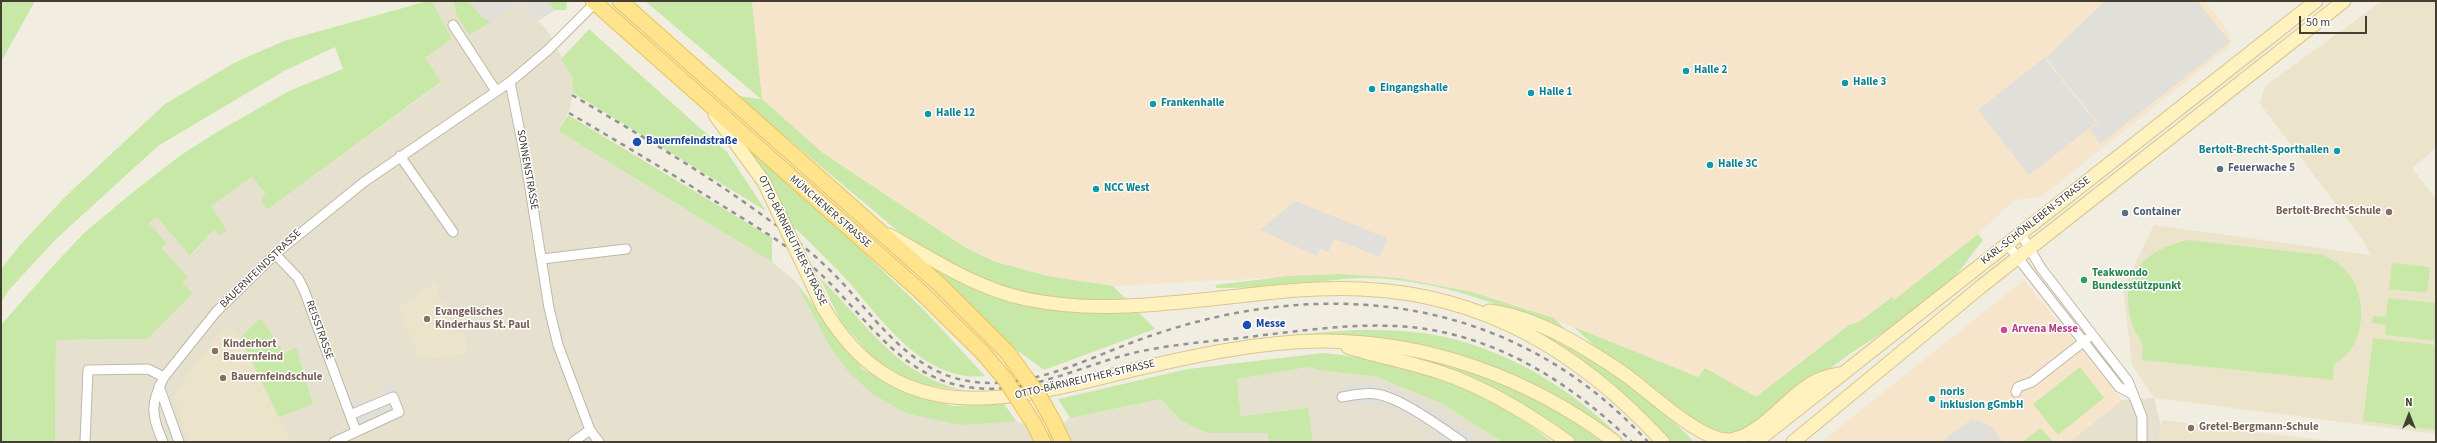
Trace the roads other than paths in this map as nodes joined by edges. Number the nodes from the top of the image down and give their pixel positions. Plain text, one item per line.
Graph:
1 (620, 1) edge
2 (2316, 1) edge
3 (2344, 1) edge
4 (595, 2) edge
5 (453, 25) dead end
6 (510, 82) junction
7 (496, 91) junction
8 (702, 100) junction
9 (400, 156) junction
10 (875, 228) junction
11 (453, 232) dead end
12 (2021, 234) junction
13 (2007, 244) junction
14 (2030, 248) junction
15 (626, 249) dead end
16 (275, 254) junction
17 (2017, 258) junction
18 (542, 259) junction
19 (1468, 308) junction
20 (2093, 334) junction
21 (1333, 341) junction
22 (2083, 341) junction
23 (1846, 372) junction
24 (164, 377) junction
25 (159, 386) junction
26 (2016, 392) dead end
27 (2132, 394) junction
28 (1342, 397) dead end
29 (350, 415) junction
30 (1675, 415) junction
31 (356, 430) junction
32 (590, 430) junction
33 (85, 442) edge
34 (163, 442) edge
35 (179, 442) edge
36 (334, 442) edge
37 (573, 442) edge
38 (599, 442) edge
39 (1043, 442) edge
40 (1064, 442) edge
41 (1462, 442) edge
42 (1568, 442) edge
43 (1615, 442) edge
44 (1663, 442) edge
45 (1700, 442) edge
46 (1756, 442) edge
47 (1793, 442) edge
48 (2142, 442) edge

1 - 10 main road, MÜNCHENER STRASSE
2 - 12 main road, KARL-SCHÖNLEBEN-STRASSE
3 - 14 main road, KARL-SCHÖNLEBEN-STRASSE
4 - 6 street, BAUERNFEINDSTRASSE
4 - 8 main road, MÜNCHENER STRASSE
5 - 7 street
6 - 7 street, BAUERNFEINDSTRASSE
6 - 18 street, SONNENSTRASSE
7 - 9 street, BAUERNFEINDSTRASSE
8 - 21 main road, OTTO-BÄRNREUTHER-STRASSE, bridge
8 - 39 main road, MÜNCHENER STRASSE, bridge
9 - 11 street
9 - 16 street, BAUERNFEINDSTRASSE
10 - 19 main road
10 - 40 main road, MÜNCHENER STRASSE, bridge
12 - 13 main road, KARL-SCHÖNLEBEN-STRASSE
12 - 14 street
13 - 17 street
13 - 23 main road, KARL-SCHÖNLEBEN-STRASSE
14 - 17 main road, KARL-SCHÖNLEBEN-STRASSE
14 - 20 street
15 - 18 street
16 - 24 street, BAUERNFEINDSTRASSE
16 - 29 street, REISSTRASSE
17 - 22 street
17 - 47 main road, KARL-SCHÖNLEBEN-STRASSE
18 - 32 street, SONNENSTRASSE
19 - 30 main road
19 - 44 main road
20 - 22 street
20 - 27 street
21 - 42 main road, OTTO-BÄRNREUTHER-STRASSE
21 - 43 main road, OTTO-BÄRNREUTHER-STRASSE
22 - 26 street
22 - 27 street
23 - 30 main road
23 - 46 main road, KARL-SCHÖNLEBEN-STRASSE
24 - 25 street, BAUERNFEINDSTRASSE
24 - 33 street
25 - 34 street, BAUERNFEINDSTRASSE
25 - 35 street
27 - 48 street
28 - 41 street
29 - 31 street, REISSTRASSE
29 - 31 street
30 - 45 main road
31 - 36 street
32 - 37 street
32 - 38 street, SONNENSTRASSE

